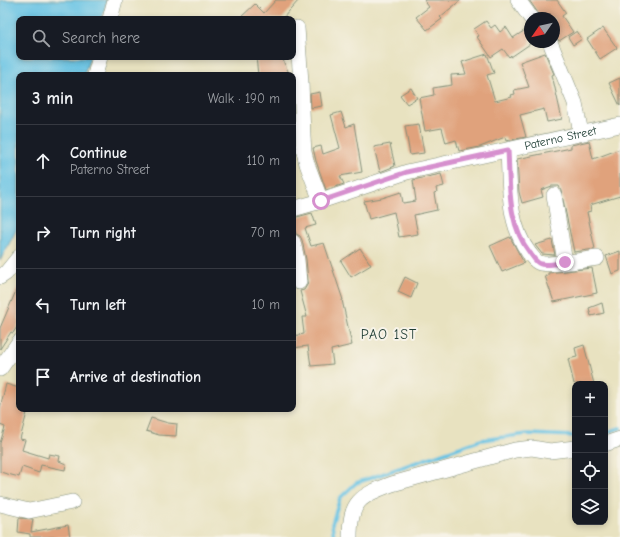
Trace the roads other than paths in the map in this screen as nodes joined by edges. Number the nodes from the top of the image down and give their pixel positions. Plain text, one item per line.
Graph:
1 (115, 0) edge
2 (518, 0) edge
3 (526, 12) edge
4 (111, 16) edge
5 (297, 28) dead end
6 (552, 48) edge
7 (99, 60) edge
8 (97, 72) edge
9 (620, 125) edge
10 (581, 133) junction
11 (508, 150) junction
12 (554, 195) dead end
13 (321, 201) junction
14 (296, 208) edge
15 (296, 256) edge
16 (597, 258) dead end
17 (16, 261) edge
18 (565, 262) junction
19 (0, 277) edge
20 (299, 282) dead end
21 (16, 346) edge
22 (0, 369) edge
23 (620, 439) edge
24 (608, 443) edge
25 (572, 448) edge
26 (72, 502) dead end
27 (0, 504) edge
28 (350, 537) edge

1 - 4 street
2 - 3 street
5 - 13 street
6 - 10 street
7 - 8 street
9 - 10 street, Paterno Street
10 - 11 street, Paterno Street
11 - 13 street, Paterno Street
11 - 18 street
12 - 18 street
13 - 14 street, Paterno Street
15 - 20 street
16 - 18 street
17 - 19 street
21 - 22 street
23 - 24 street
25 - 28 street
26 - 27 street

